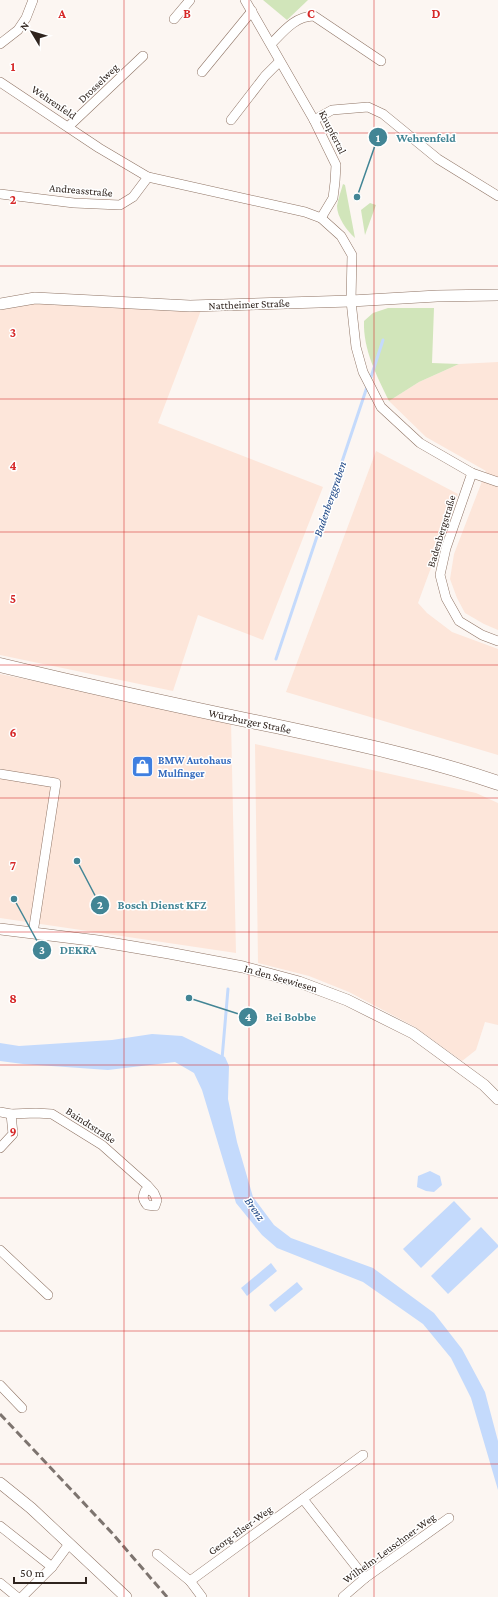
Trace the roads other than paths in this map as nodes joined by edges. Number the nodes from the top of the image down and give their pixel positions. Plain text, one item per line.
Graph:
1 (33, 0) edge
2 (190, 0) edge
3 (245, 0) edge
4 (252, 11) junction
5 (174, 20) dead end
6 (0, 44) edge
7 (271, 44) junction
8 (143, 56) dead end
9 (381, 61) dead end
10 (279, 62) junction
11 (202, 72) dead end
12 (0, 82) edge
13 (231, 120) dead end
14 (314, 120) junction
15 (69, 126) junction
16 (148, 177) junction
17 (0, 194) edge
18 (498, 196) edge
19 (322, 218) junction
20 (498, 295) edge
21 (351, 302) junction
22 (0, 304) edge
23 (472, 473) junction
24 (498, 482) edge
25 (498, 641) edge
26 (0, 665) edge
27 (0, 774) edge
28 (498, 783) edge
29 (0, 929) edge
30 (33, 933) junction
31 (498, 1099) edge
32 (0, 1112) edge
33 (11, 1114) junction
34 (0, 1148) edge
35 (154, 1193) dead end
36 (0, 1250) edge
37 (48, 1295) dead end
38 (0, 1385) edge
39 (22, 1408) dead end
40 (363, 1455) dead end
41 (0, 1483) edge
42 (303, 1499) junction
43 (449, 1518) dead end
44 (0, 1526) edge
45 (70, 1544) junction
46 (157, 1554) dead end
47 (52, 1567) junction
48 (365, 1578) junction
49 (190, 1580) junction
50 (0, 1583) edge
51 (17, 1597) edge
52 (22, 1597) edge
53 (126, 1597) edge
54 (202, 1597) edge
55 (343, 1597) edge

1 - 6 street
2 - 5 street
3 - 4 street, Knupfertal
4 - 7 street, Knupfertal
4 - 11 street
7 - 9 street
7 - 10 street, Knupfertal
8 - 15 street, Drosselweg
10 - 13 street
10 - 14 street, Knupfertal
12 - 15 street, Wehrenfeld
14 - 18 street
14 - 19 street, Knupfertal
15 - 16 street, Wehrenfeld
16 - 17 street, Andreasstraße
16 - 19 street, Wehrenfeld
19 - 21 street, Wehrenfeld
20 - 21 street, Nattheimer Straße
21 - 22 street, Nattheimer Straße
21 - 23 street
23 - 24 street
23 - 25 street, Badenbergstraße
26 - 28 main road, Würzburger Straße
27 - 30 street
29 - 30 street, In den Seewiesen
30 - 31 street, In den Seewiesen
32 - 33 street, Baindtstraße
33 - 34 street
33 - 35 street, Baindtstraße
36 - 37 street
38 - 39 street
40 - 42 street, Georg-Elser-Weg
41 - 45 street
42 - 48 street
42 - 49 street, Georg-Elser-Weg
43 - 48 street, Wilhelm-Leuschner-Weg
44 - 47 street
45 - 47 street
45 - 53 street
46 - 49 street
47 - 52 street
48 - 55 street, Wilhelm-Leuschner-Weg
49 - 54 street
50 - 51 street

